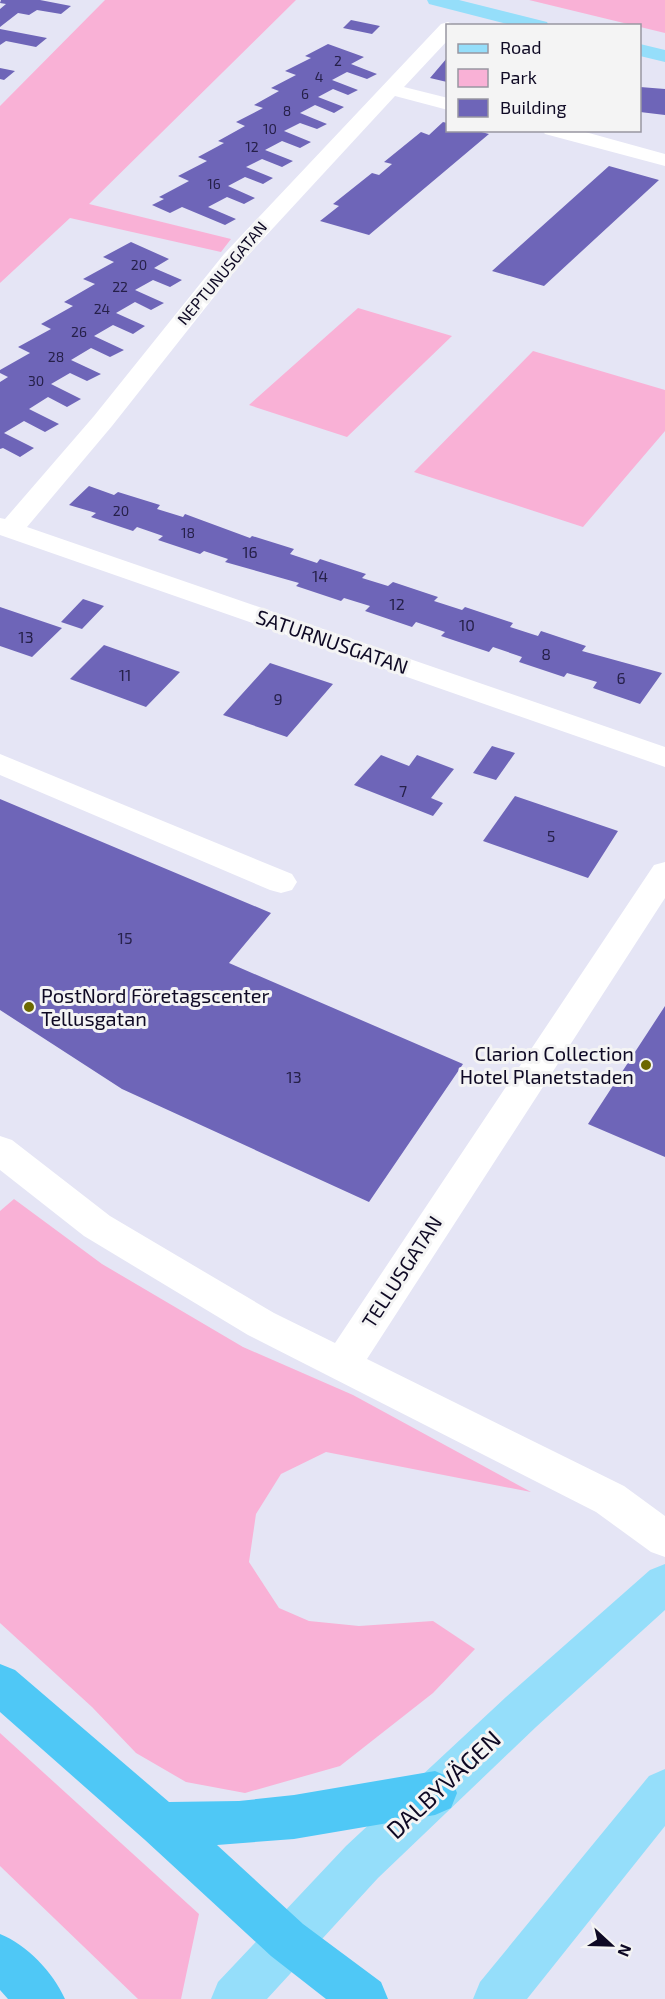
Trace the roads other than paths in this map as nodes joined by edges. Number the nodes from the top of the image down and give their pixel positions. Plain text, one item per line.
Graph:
1 (436, 0) edge
2 (471, 4) edge
3 (452, 24) edge
4 (534, 24) edge
5 (446, 30) edge
6 (641, 50) edge
7 (665, 56) edge
8 (390, 89) junction
9 (446, 104) edge
10 (560, 132) edge
11 (665, 160) edge
12 (5, 528) edge
13 (665, 757) edge
14 (0, 764) edge
15 (665, 873) edge
16 (280, 882) dead end
17 (0, 1150) edge
18 (342, 1365) junction
19 (665, 1539) edge
20 (665, 1583) edge
21 (0, 1684) edge
22 (665, 1791) edge
23 (435, 1793) junction
24 (161, 1824) junction
25 (287, 1940) junction
26 (0, 1957) edge
27 (41, 1999) edge
28 (235, 1999) edge
29 (364, 1999) edge
30 (497, 1999) edge

1 - 2 main road
2 - 3 street, NEPTUNUSGATAN
2 - 4 main road
5 - 8 street, NEPTUNUSGATAN
6 - 7 main road
8 - 9 street
8 - 12 street, NEPTUNUSGATAN
10 - 11 street
12 - 13 street, SATURNUSGATAN
14 - 16 street
15 - 18 street, TELLUSGATAN
17 - 18 street
18 - 19 street
20 - 23 main road, DALBYVÄGEN
21 - 24 highway
22 - 30 main road
23 - 24 highway
23 - 25 main road, DALBYVÄGEN
24 - 25 highway
25 - 28 main road, DALBYVÄGEN
25 - 29 highway
26 - 27 highway

